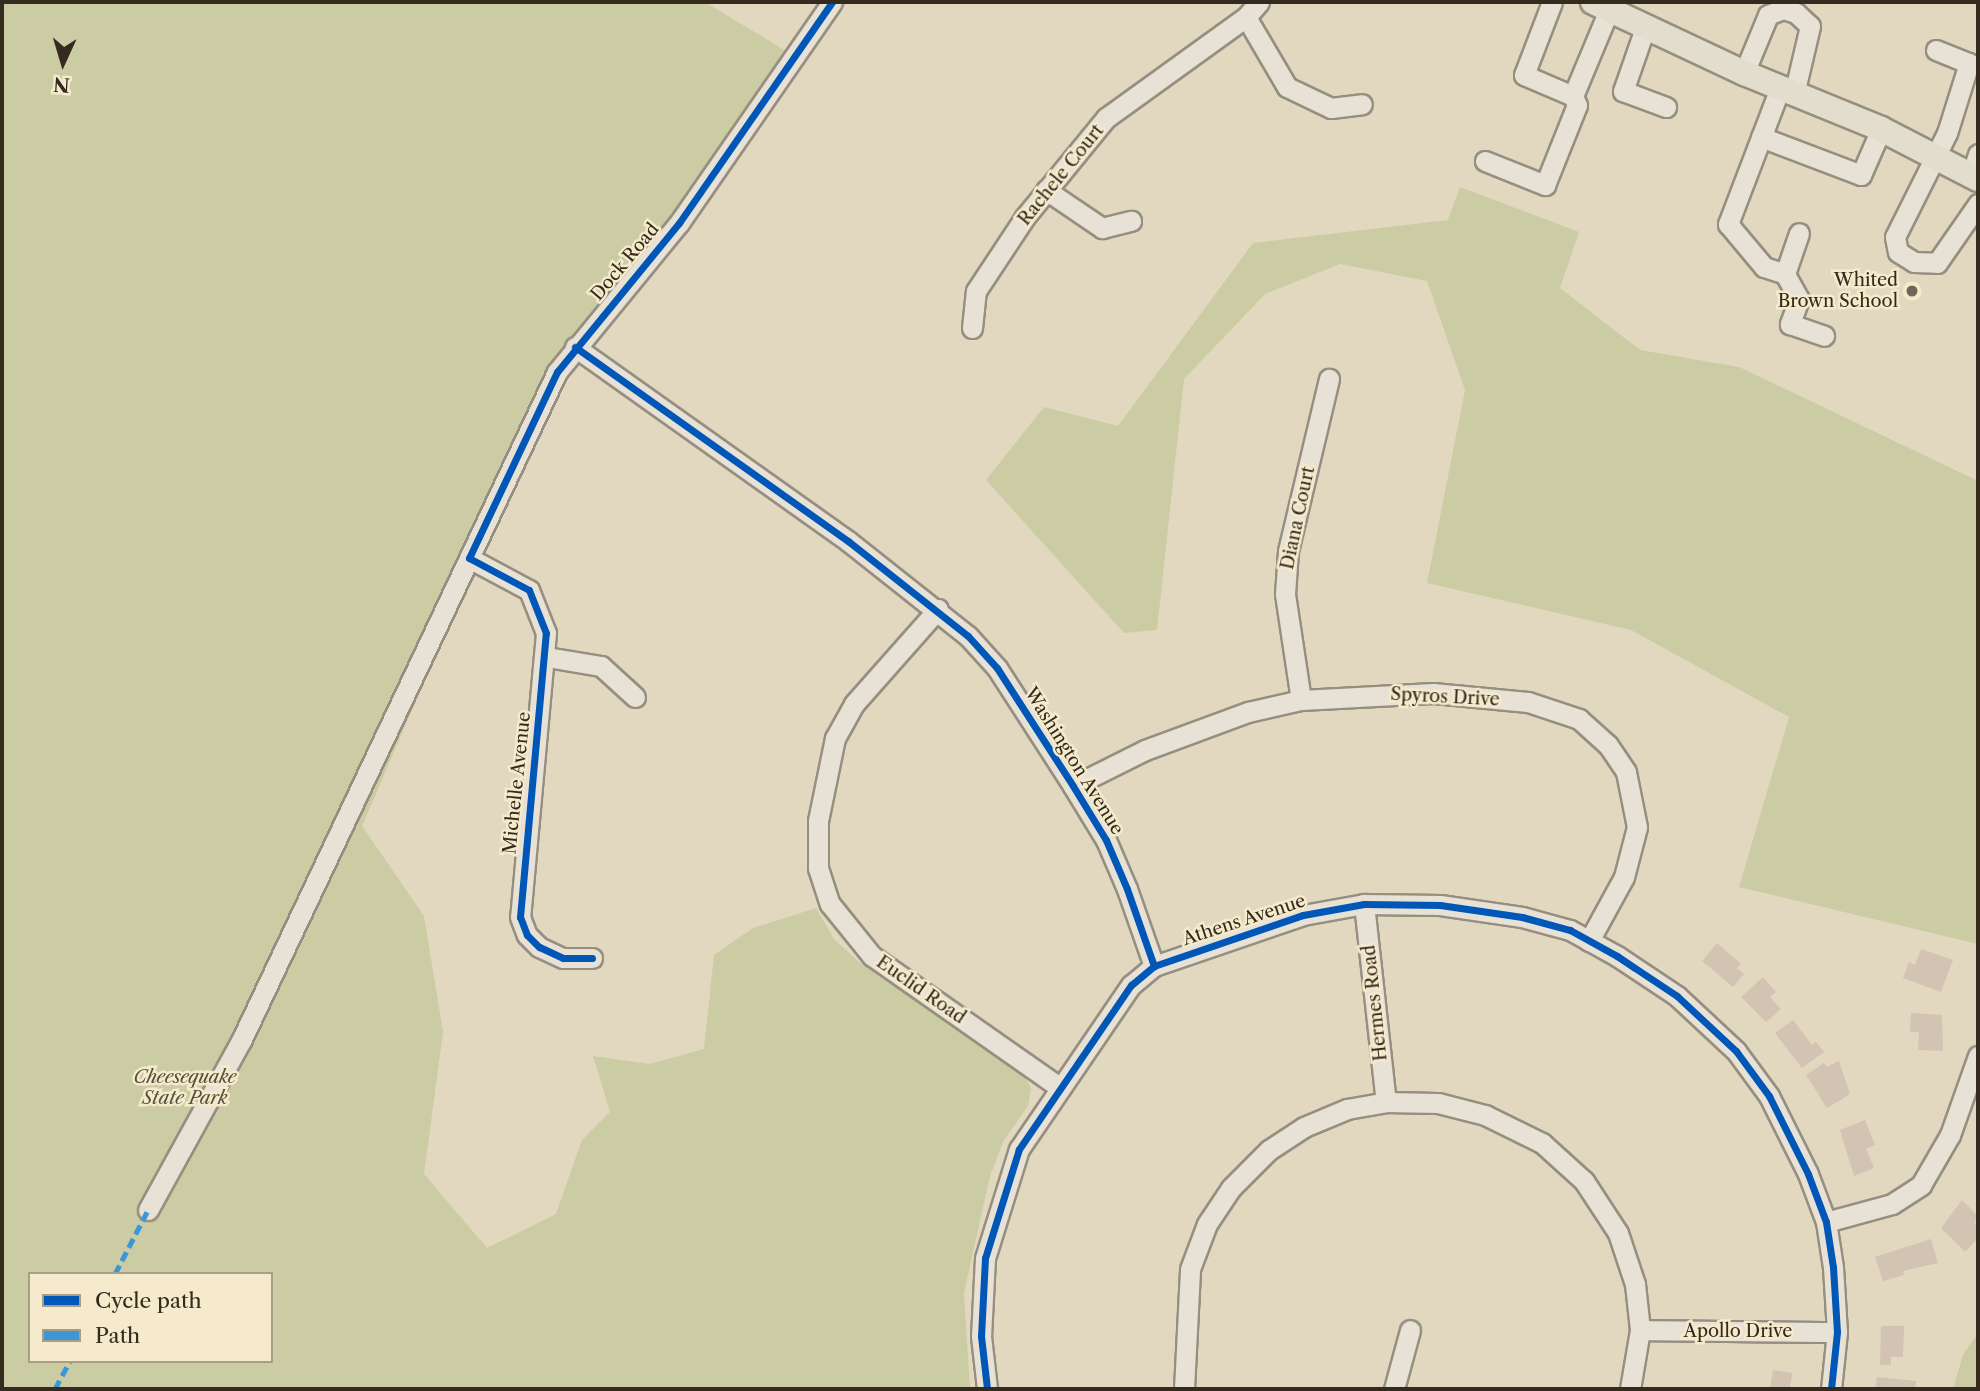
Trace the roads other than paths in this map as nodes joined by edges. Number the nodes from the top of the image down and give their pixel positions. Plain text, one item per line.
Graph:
1 (832, 2) edge
2 (1259, 2) edge
3 (1552, 2) edge
4 (1601, 6) edge
5 (1246, 17) junction
6 (1645, 28) junction
7 (1936, 50) dead end
8 (1744, 73) junction
9 (1787, 91) junction
10 (1573, 96) junction
11 (1362, 104) dead end
12 (1666, 107) dead end
13 (1881, 129) junction
14 (1761, 137) junction
15 (1934, 155) junction
16 (1485, 161) dead end
17 (1976, 170) edge
18 (1046, 190) junction
19 (1975, 217) edge
20 (1131, 222) dead end
21 (1799, 233) dead end
22 (1785, 274) junction
23 (972, 328) dead end
24 (1824, 336) dead end
25 (575, 346) junction
26 (1329, 379) dead end
27 (469, 558) junction
28 (938, 609) junction
29 (547, 657) junction
30 (635, 697) dead end
31 (1301, 700) junction
32 (1073, 786) junction
33 (1364, 904) junction
34 (1589, 941) junction
35 (592, 958) dead end
36 (1154, 966) junction
37 (1978, 1056) edge
38 (1058, 1086) junction
39 (1386, 1102) junction
40 (148, 1210) dead end
41 (1826, 1222) junction
42 (1410, 1330) dead end
43 (1640, 1330) junction
44 (1837, 1332) junction
45 (987, 1389) edge
46 (1184, 1389) edge
47 (1394, 1389) edge
48 (1630, 1389) edge
49 (1831, 1389) edge

1 - 25 street, Dock Road
2 - 5 street, Rachele Court
3 - 10 street
4 - 6 main road
4 - 10 street
5 - 11 street
5 - 18 street, Rachele Court
6 - 8 main road
6 - 12 street
7 - 15 street
8 - 9 main road
8 - 9 street
9 - 13 main road
9 - 14 street
10 - 16 street
13 - 14 street
13 - 15 main road
14 - 22 street
15 - 17 main road
15 - 19 street
18 - 20 street
18 - 23 street, Rachele Court
21 - 22 street
22 - 24 street
25 - 27 street, Dock Road
25 - 28 street, Washington Avenue
26 - 31 street, Diana Court
27 - 29 street, Michelle Avenue
27 - 40 street, Dock Road
28 - 32 street, Washington Avenue
28 - 38 street, Euclid Road
29 - 30 street
29 - 35 street, Michelle Avenue
31 - 32 street, Spyros Drive
31 - 34 street, Spyros Drive
32 - 36 street, Washington Avenue
33 - 34 street, Athens Avenue
33 - 36 street, Athens Avenue
33 - 39 street, Hermes Road
34 - 41 street, Athens Avenue
36 - 38 street
37 - 41 street
38 - 45 street
39 - 43 street
39 - 46 street
41 - 44 street, Athens Avenue
42 - 47 street
43 - 44 street, Apollo Drive
43 - 48 street
44 - 49 street, Athens Avenue

